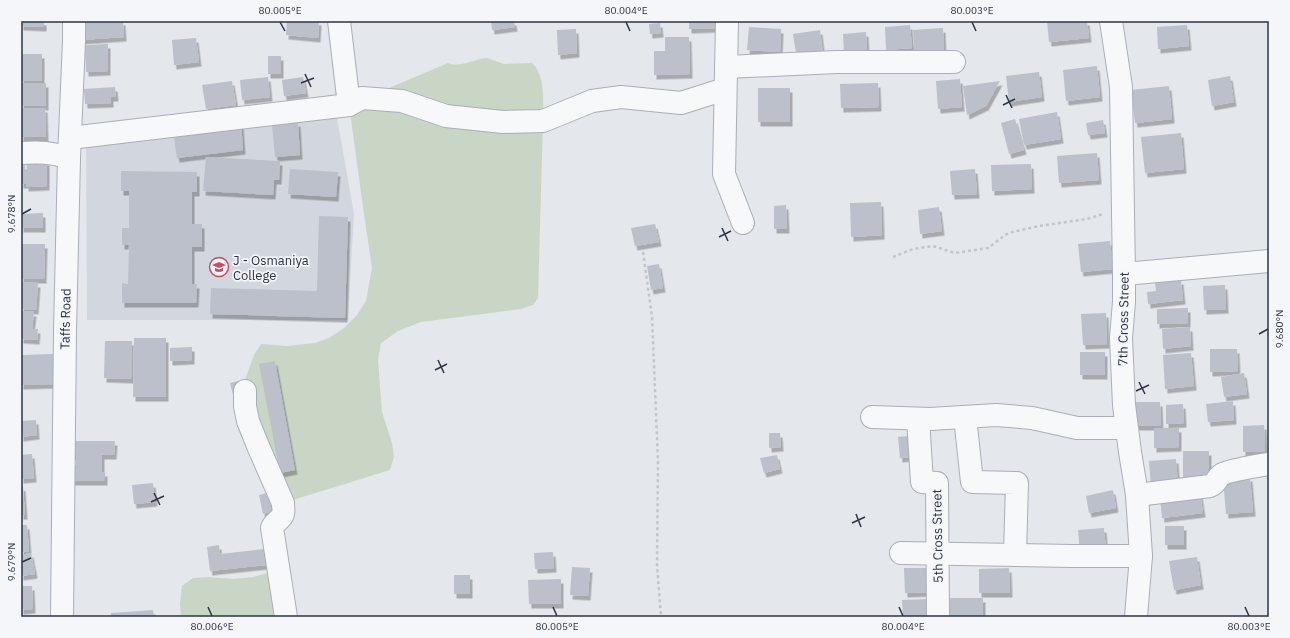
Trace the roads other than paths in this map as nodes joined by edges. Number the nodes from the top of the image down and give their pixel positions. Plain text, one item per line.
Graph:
1 (74, 21) edge
2 (339, 21) edge
3 (727, 21) edge
4 (1111, 21) edge
5 (954, 62) dead end
6 (726, 67) junction
7 (725, 89) junction
8 (349, 105) junction
9 (70, 148) junction
10 (21, 153) edge
11 (743, 223) dead end
12 (1269, 261) edge
13 (1124, 274) junction
14 (245, 391) dead end
15 (872, 417) dead end
16 (965, 417) junction
17 (918, 419) junction
18 (1126, 428) junction
19 (1269, 464) edge
20 (1137, 495) junction
21 (901, 553) dead end
22 (938, 554) junction
23 (1015, 555) junction
24 (1141, 556) junction
25 (62, 617) edge
26 (286, 617) edge
27 (938, 617) edge
28 (1136, 617) edge

1 - 9 street, Taffs Road
2 - 8 street
3 - 6 street
4 - 13 street, 7th Cross Street
5 - 6 street
6 - 7 street
7 - 8 street
7 - 11 street
8 - 9 street
9 - 10 street
9 - 25 street, Taffs Road
12 - 13 street
13 - 18 street, 7th Cross Street
14 - 26 street
15 - 17 street
16 - 17 street
16 - 18 street
16 - 23 street
17 - 22 street, 5th Cross Street
18 - 20 street, 7th Cross Street
19 - 20 street
20 - 24 street, 7th Cross Street
21 - 22 street
22 - 23 street
22 - 27 street, 5th Cross Street
23 - 24 street
24 - 28 street, 7th Cross Street

